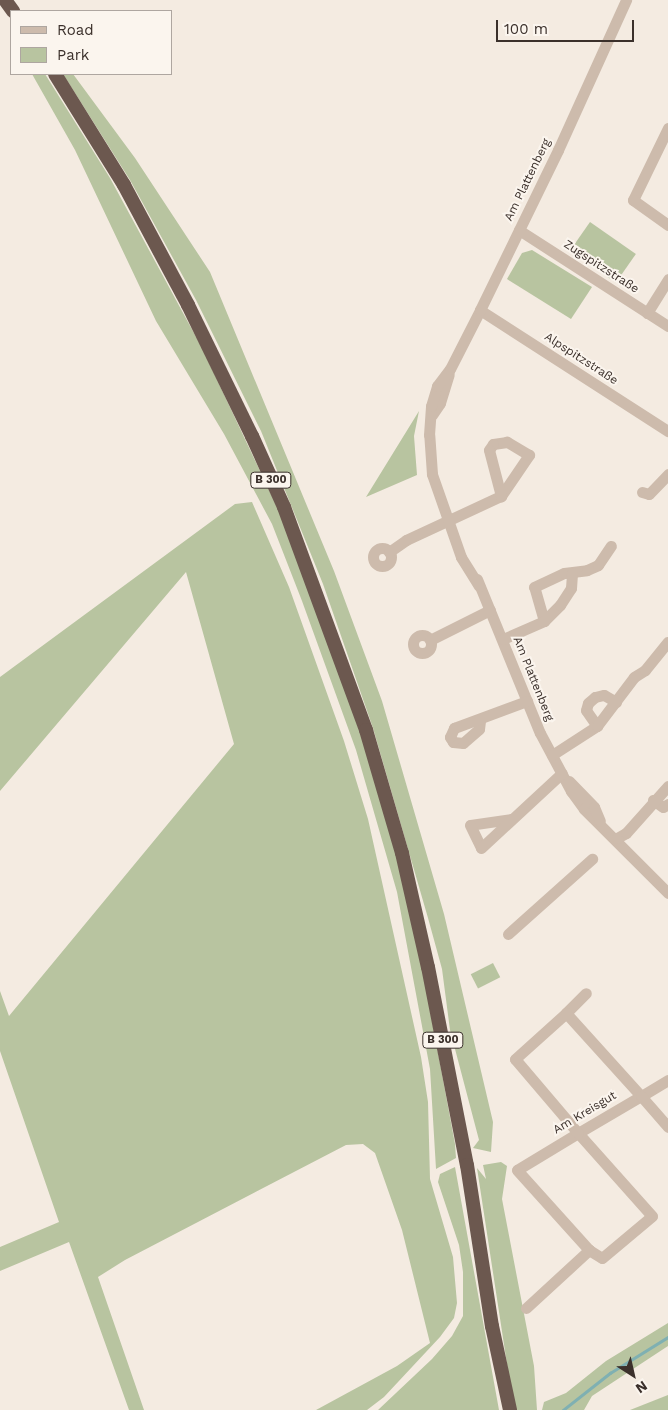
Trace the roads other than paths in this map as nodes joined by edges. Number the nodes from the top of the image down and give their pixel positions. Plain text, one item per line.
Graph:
1 (626, 0) edge
2 (56, 75) edge
3 (668, 128) edge
4 (668, 225) edge
5 (519, 230) junction
6 (668, 279) edge
7 (480, 310) junction
8 (647, 313) junction
9 (668, 326) edge
10 (668, 431) edge
11 (668, 474) edge
12 (642, 492) dead end
13 (501, 496) junction
14 (449, 520) junction
15 (611, 546) dead end
16 (389, 552) dead end
17 (572, 573) junction
18 (490, 610) junction
19 (544, 621) junction
20 (503, 639) junction
21 (430, 640) dead end
22 (668, 642) edge
23 (527, 701) junction
24 (616, 702) junction
25 (480, 721) dead end
26 (597, 726) junction
27 (552, 755) junction
28 (564, 776) junction
29 (668, 786) edge
30 (653, 800) junction
31 (668, 804) edge
32 (511, 819) dead end
33 (616, 838) junction
34 (592, 859) dead end
35 (668, 893) edge
36 (508, 934) dead end
37 (586, 993) dead end
38 (566, 1014) junction
39 (668, 1080) edge
40 (641, 1096) junction
41 (668, 1126) edge
42 (578, 1133) junction
43 (589, 1250) junction
44 (526, 1308) dead end
45 (510, 1410) edge

1 - 5 street, Am Plattenberg
2 - 45 highway, B 300
3 - 4 street
5 - 7 street, Am Plattenberg
5 - 8 street, Zugspitzstraße
6 - 8 street
7 - 10 street, Alpspitzstraße
7 - 14 street, Am Plattenberg
8 - 9 street, Zugspitzstraße
11 - 12 street
13 - 13 street
13 - 14 street
14 - 16 street
14 - 18 street, Am Plattenberg
15 - 17 street
17 - 19 street
17 - 19 street
18 - 20 street, Am Plattenberg
18 - 21 street
19 - 20 street
20 - 23 street, Am Plattenberg
22 - 24 street
23 - 25 street
23 - 27 street, Am Plattenberg
24 - 26 street
24 - 26 street
26 - 27 street
27 - 28 street, Am Plattenberg
28 - 32 street
28 - 33 street, Am Plattenberg
29 - 30 street
30 - 31 street
30 - 33 street
33 - 35 street, Am Plattenberg
34 - 36 street
37 - 38 street
38 - 40 street
38 - 42 street
39 - 40 street, Am Kreisgut
40 - 41 street
40 - 42 street, Am Kreisgut
42 - 43 street, Am Kreisgut
42 - 43 street
43 - 44 street

